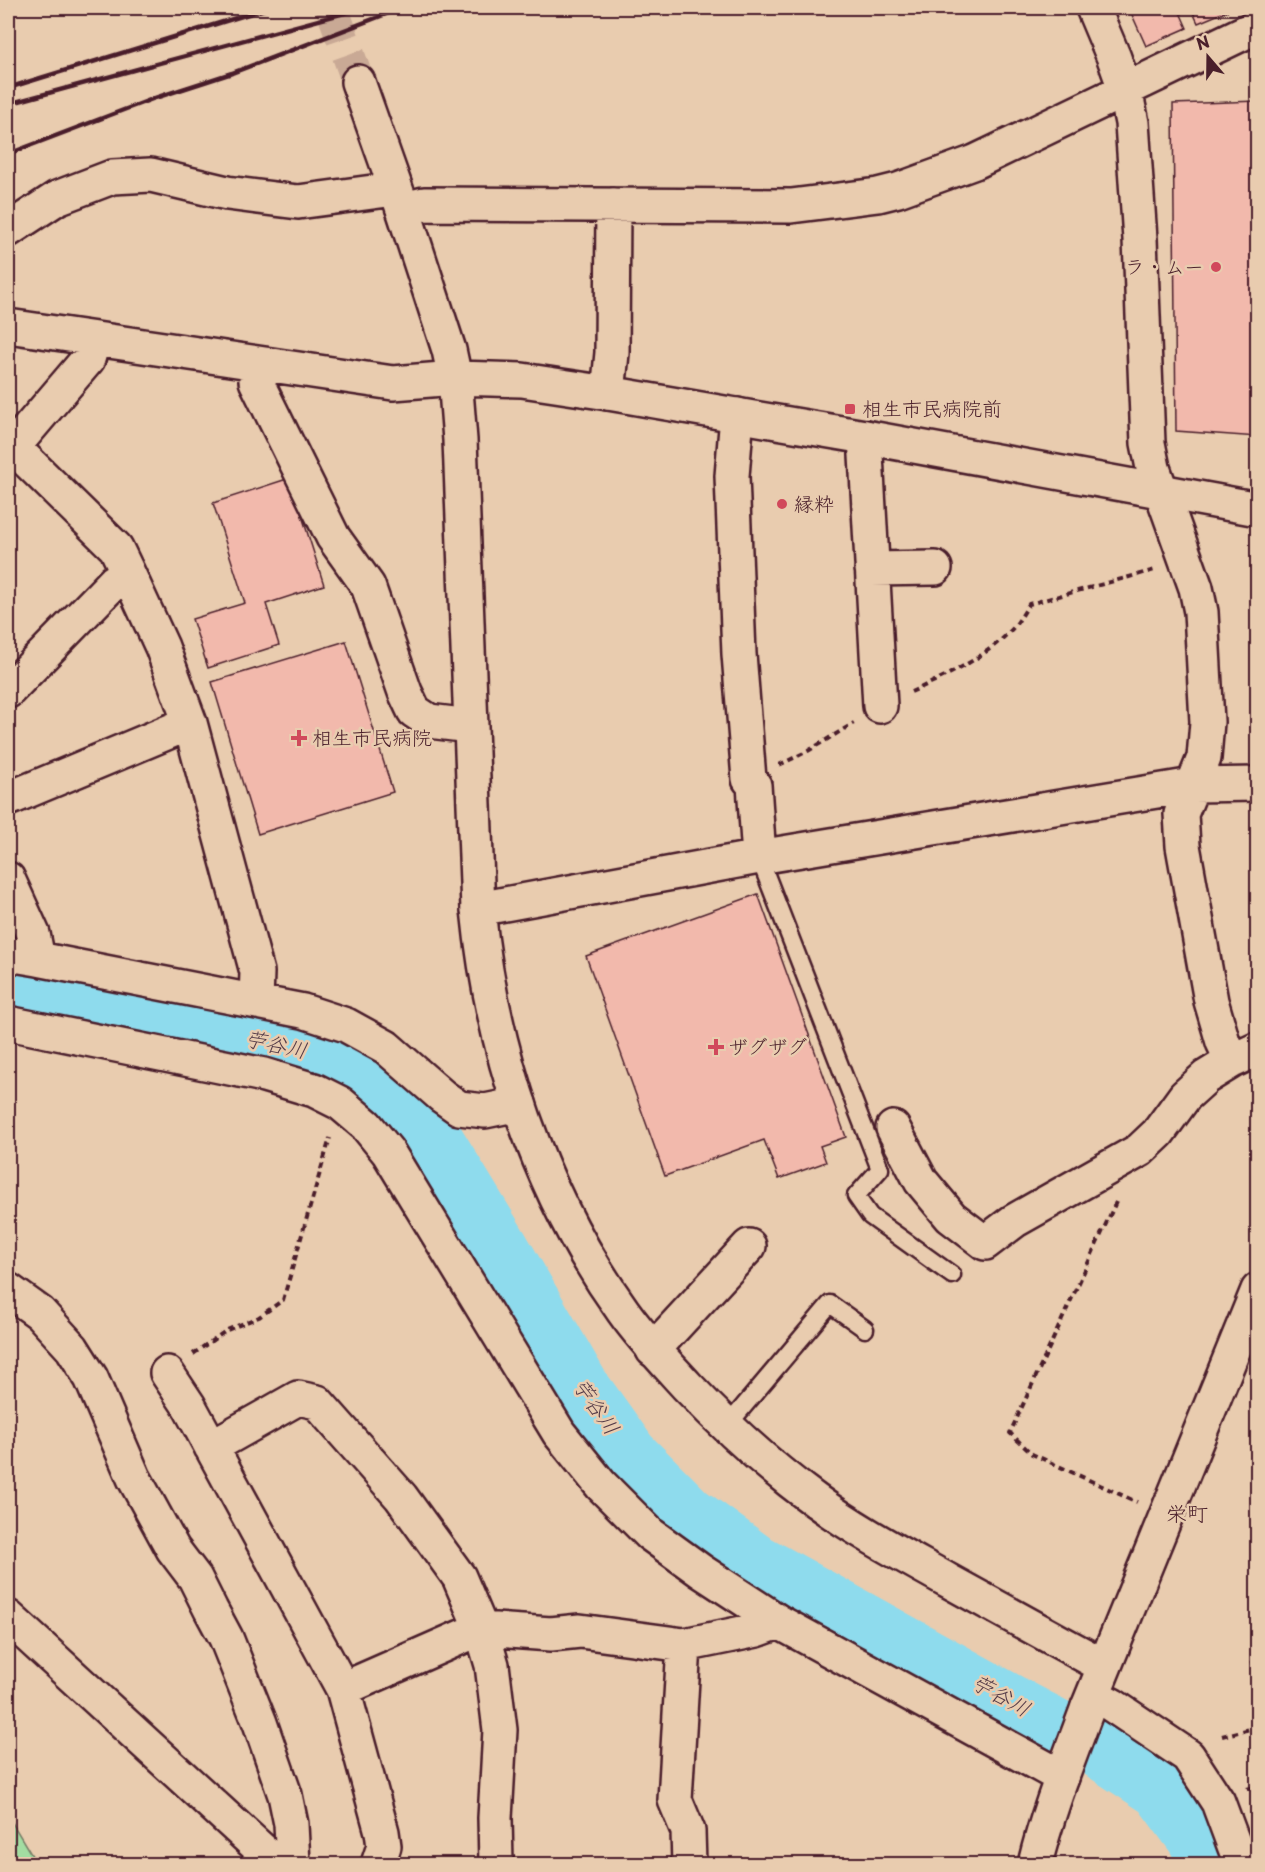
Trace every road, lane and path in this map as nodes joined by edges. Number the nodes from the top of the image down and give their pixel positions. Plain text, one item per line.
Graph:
1 (1093, 8) edge
2 (1257, 26) edge
3 (358, 82) tunnel mouth
4 (1125, 89) junction
5 (399, 199) junction
6 (613, 205) junction
7 (8, 230) edge
8 (8, 326) edge
9 (94, 339) junction
10 (257, 363) junction
11 (455, 378) junction
12 (608, 393) junction
13 (737, 415) junction
14 (865, 437) junction
15 (10, 450) edge
16 (1162, 491) junction
17 (1257, 510) edge
18 (1185, 561) junction
19 (935, 568) dead end
20 (872, 569) junction
21 (128, 573) junction
22 (8, 692) edge
23 (880, 706) junction
24 (190, 723) junction
25 (470, 726) junction
26 (749, 779) junction
27 (1257, 784) edge
28 (1193, 785) junction
29 (8, 799) edge
30 (759, 857) junction
31 (8, 879) edge
32 (478, 909) junction
33 (23, 956) edge
34 (256, 1001) junction
35 (8, 1023) edge
36 (1245, 1055) edge
37 (340, 1103) junction
38 (519, 1104) junction
39 (893, 1128) dead end
40 (1117, 1202) dead end
41 (749, 1246) dead end
42 (952, 1275) dead end
43 (8, 1290) edge
44 (1257, 1290) edge
45 (865, 1329) dead end
46 (653, 1350) junction
47 (167, 1372) joint
48 (727, 1426) junction
49 (211, 1447) junction
50 (1166, 1514) junction
51 (8, 1617) edge
52 (779, 1622) junction
53 (482, 1631) junction
54 (684, 1645) junction
55 (1257, 1662) edge
56 (1251, 1663) dead end
57 (343, 1689) junction
58 (1095, 1689) junction
59 (1257, 1727) edge
60 (1222, 1736) dead end
61 (1064, 1772) junction
62 (277, 1864) edge
63 (293, 1864) edge
64 (378, 1864) edge
65 (496, 1864) edge
66 (689, 1864) edge
67 (1035, 1864) edge
68 (1241, 1864) edge

1 - 4 street
2 - 4 street
3 - 5 street
4 - 6 street
4 - 16 street
5 - 6 street
5 - 7 street
5 - 11 street
6 - 12 street
8 - 9 street
9 - 10 street
9 - 15 street
10 - 11 street
10 - 25 street
11 - 12 street
11 - 25 street
12 - 13 street
13 - 14 street
13 - 26 street
14 - 16 street
14 - 20 street
15 - 21 street
16 - 17 street
16 - 18 street
18 - 23 path
18 - 28 street
19 - 20 street
20 - 23 street
21 - 22 street
21 - 24 street
23 - 26 path
24 - 29 street
24 - 34 street
25 - 32 street
26 - 30 street
27 - 28 street
28 - 30 street
28 - 36 street
30 - 32 street
30 - 42 lane
31 - 33 street
32 - 38 street
33 - 34 street
34 - 38 street
35 - 37 street
36 - 39 street
37 - 47 path
37 - 52 street
38 - 46 street
40 - 50 path
41 - 46 street
43 - 63 street
44 - 50 street
45 - 48 lane
46 - 48 street
47 - 49 street
48 - 58 street
49 - 53 street
49 - 57 street
50 - 58 street
51 - 62 street
52 - 54 street
52 - 61 street
53 - 54 street
53 - 57 street
53 - 65 street
54 - 66 street
55 - 56 path
57 - 64 street
58 - 61 street
58 - 68 street
59 - 60 path
61 - 67 street

